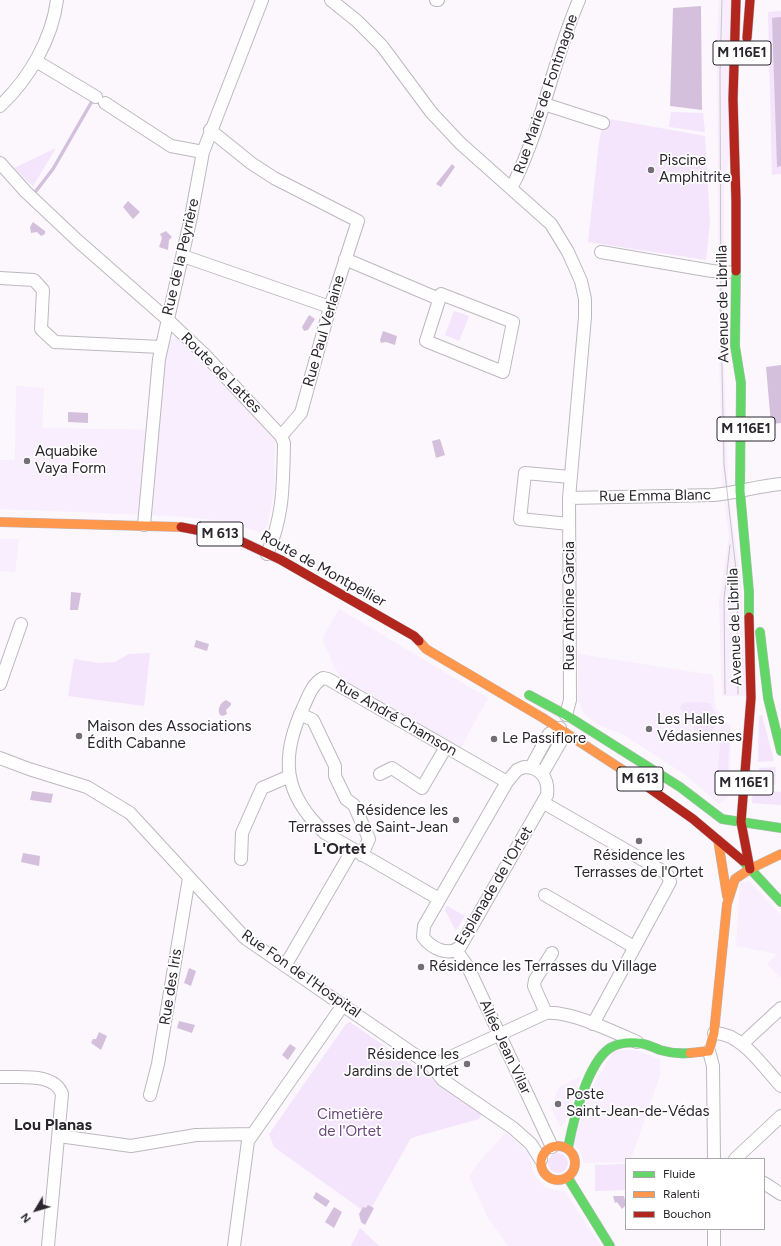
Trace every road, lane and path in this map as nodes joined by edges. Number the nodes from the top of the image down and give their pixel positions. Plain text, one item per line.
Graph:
1 (57, 0) edge
2 (262, 0) edge
3 (331, 0) edge
4 (579, 0) edge
5 (736, 0) edge
6 (745, 0) edge
7 (750, 0) edge
8 (747, 46) dead end
9 (36, 61) junction
10 (743, 92) dead end
11 (544, 104) junction
12 (0, 106) edge
13 (603, 123) dead end
14 (210, 130) junction
15 (203, 152) junction
16 (0, 163) edge
17 (511, 188) junction
18 (601, 252) dead end
19 (183, 256) junction
20 (345, 259) junction
21 (732, 272) junction
22 (747, 273) dead end
23 (0, 278) edge
24 (439, 299) junction
25 (330, 307) junction
26 (167, 319) junction
27 (161, 347) junction
28 (747, 358) dead end
29 (281, 436) junction
30 (570, 477) junction
31 (781, 484) edge
32 (741, 491) junction
33 (569, 498) junction
34 (0, 522) edge
35 (569, 524) junction
36 (144, 525) junction
37 (268, 554) junction
38 (21, 624) dead end
39 (414, 636) junction
40 (430, 639) dead end
41 (0, 684) edge
42 (520, 690) dead end
43 (300, 714) junction
44 (566, 715) junction
45 (560, 728) junction
46 (446, 747) junction
47 (781, 751) edge
48 (0, 758) edge
49 (530, 767) junction
50 (380, 774) dead end
51 (542, 774) junction
52 (290, 776) junction
53 (507, 782) junction
54 (544, 803) junction
55 (742, 822) junction
56 (781, 828) edge
57 (718, 840) junction
58 (358, 852) junction
59 (781, 854) edge
60 (241, 859) dead end
61 (750, 869) junction
62 (189, 878) junction
63 (545, 895) dead end
64 (439, 899) junction
65 (781, 902) edge
66 (727, 904) junction
67 (634, 947) junction
68 (456, 950) junction
69 (552, 953) dead end
70 (286, 966) junction
71 (343, 1005) junction
72 (781, 1008) edge
73 (546, 1013) junction
74 (593, 1024) junction
75 (612, 1031) junction
76 (714, 1033) junction
77 (499, 1034) junction
78 (640, 1043) junction
79 (742, 1044) junction
80 (609, 1049) junction
81 (709, 1051) junction
82 (431, 1066) junction
83 (0, 1077) edge
84 (781, 1086) edge
85 (150, 1096) dead end
86 (781, 1116) edge
87 (252, 1134) junction
88 (58, 1136) junction
89 (552, 1146) junction
90 (568, 1148) junction
91 (716, 1158) edge
92 (736, 1158) edge
93 (541, 1160) junction
94 (568, 1178) junction
95 (765, 1184) edge
96 (781, 1194) edge
97 (714, 1230) edge
98 (48, 1246) edge
99 (234, 1246) edge
100 (610, 1246) edge
101 (714, 1246) edge

1 - 9 street
2 - 14 street, Rue de la Peyrière
3 - 17 street, Rue Antoine Garcia
4 - 11 street, Rue Marie de Fontmagne
5 - 21 main road, Avenue de Librilla / M 116E1
6 - 10 main road, M 116E1
7 - 8 main road, M 116E1
9 - 12 street
9 - 15 street
11 - 13 street
11 - 17 street, Rue Marie de Fontmagne
14 - 15 street, Rue de la Peyrière
14 - 20 street, Rue Paul Verlaine
15 - 19 street, Rue de la Peyrière
16 - 26 street, Route de Lattes
17 - 30 street, Rue Antoine Garcia
18 - 21 street
19 - 25 street
19 - 26 street, Rue de la Peyrière
20 - 24 street
20 - 25 street, Rue Paul Verlaine
21 - 22 main road
21 - 32 main road, Avenue de Librilla / M 116E1
23 - 27 street
24 - 24 street
25 - 29 street, Rue Paul Verlaine
26 - 27 street, Rue de la Peyrière
26 - 29 street, Route de Lattes
27 - 36 street, Rue de la Peyrière
28 - 32 main road, Avenue de Librilla / M 116E1
29 - 37 street
30 - 33 street, Rue Antoine Garcia
30 - 35 street
31 - 32 street, Rue Emma Blanc
32 - 33 street, Rue Emma Blanc
32 - 47 main road, Avenue de Librilla / M 116E1
32 - 55 main road, Avenue de Librilla / M 116E1
33 - 35 street, Rue Antoine Garcia
34 - 36 main road, Route de Montpellier / M 613
35 - 44 street, Rue Antoine Garcia
36 - 37 main road, Route de Montpellier / M 613
37 - 39 main road, Route de Montpellier / M 613
38 - 41 street
39 - 40 main road, Route de Montpellier / M 613
39 - 45 main road, Route de Montpellier / M 613
42 - 44 main road, M 613
43 - 46 street, Rue André Chamson
43 - 52 street, Rue André Chamson
43 - 58 street
44 - 45 main road
44 - 55 main road, M 613
45 - 49 street
45 - 51 street
45 - 57 main road, Route de Montpellier / M 613
46 - 50 street
46 - 53 street, Rue André Chamson
48 - 62 street, Rue Fon de l'Hospital
49 - 51 street
49 - 53 street, Esplanade de l'Ortet
51 - 54 street, Esplanade de l'Ortet
52 - 58 street, Rue André Chamson
52 - 60 street
53 - 64 street, Esplanade de l'Ortet
54 - 67 street
54 - 68 street, Esplanade de l'Ortet
55 - 56 main road, M 613
55 - 61 main road, M 116E1
57 - 61 main road, Route de Montpellier / M 613
57 - 66 main road
58 - 64 street, Rue André Chamson
58 - 70 street
59 - 61 main road
61 - 65 main road, Route de Montpellier / M 613
61 - 66 main road
62 - 70 street, Rue Fon de l'Hospital
62 - 85 street, Rue des Iris
63 - 67 street
64 - 68 street, Esplanade de l'Ortet
66 - 76 main road
67 - 74 street
68 - 77 street, Allée Jean Vilar
69 - 73 street
70 - 71 street, Rue Fon de l'Hospital
71 - 82 street, Rue Fon de l'Hospital
71 - 87 street
72 - 79 street
73 - 74 street
73 - 77 street
74 - 75 street
75 - 78 street
75 - 80 street
76 - 79 street
76 - 81 main road
77 - 82 street
77 - 89 street, Allée Jean Vilar
78 - 80 main road
78 - 81 main road
79 - 84 street
80 - 90 main road
81 - 91 street
82 - 93 street, Rue Fon de l'Hospital
83 - 88 street
86 - 92 street
87 - 88 street
87 - 99 street
88 - 98 street
89 - 90 main road
89 - 93 main road
90 - 94 main road
93 - 94 main road
94 - 100 main road
95 - 96 street
97 - 101 street

